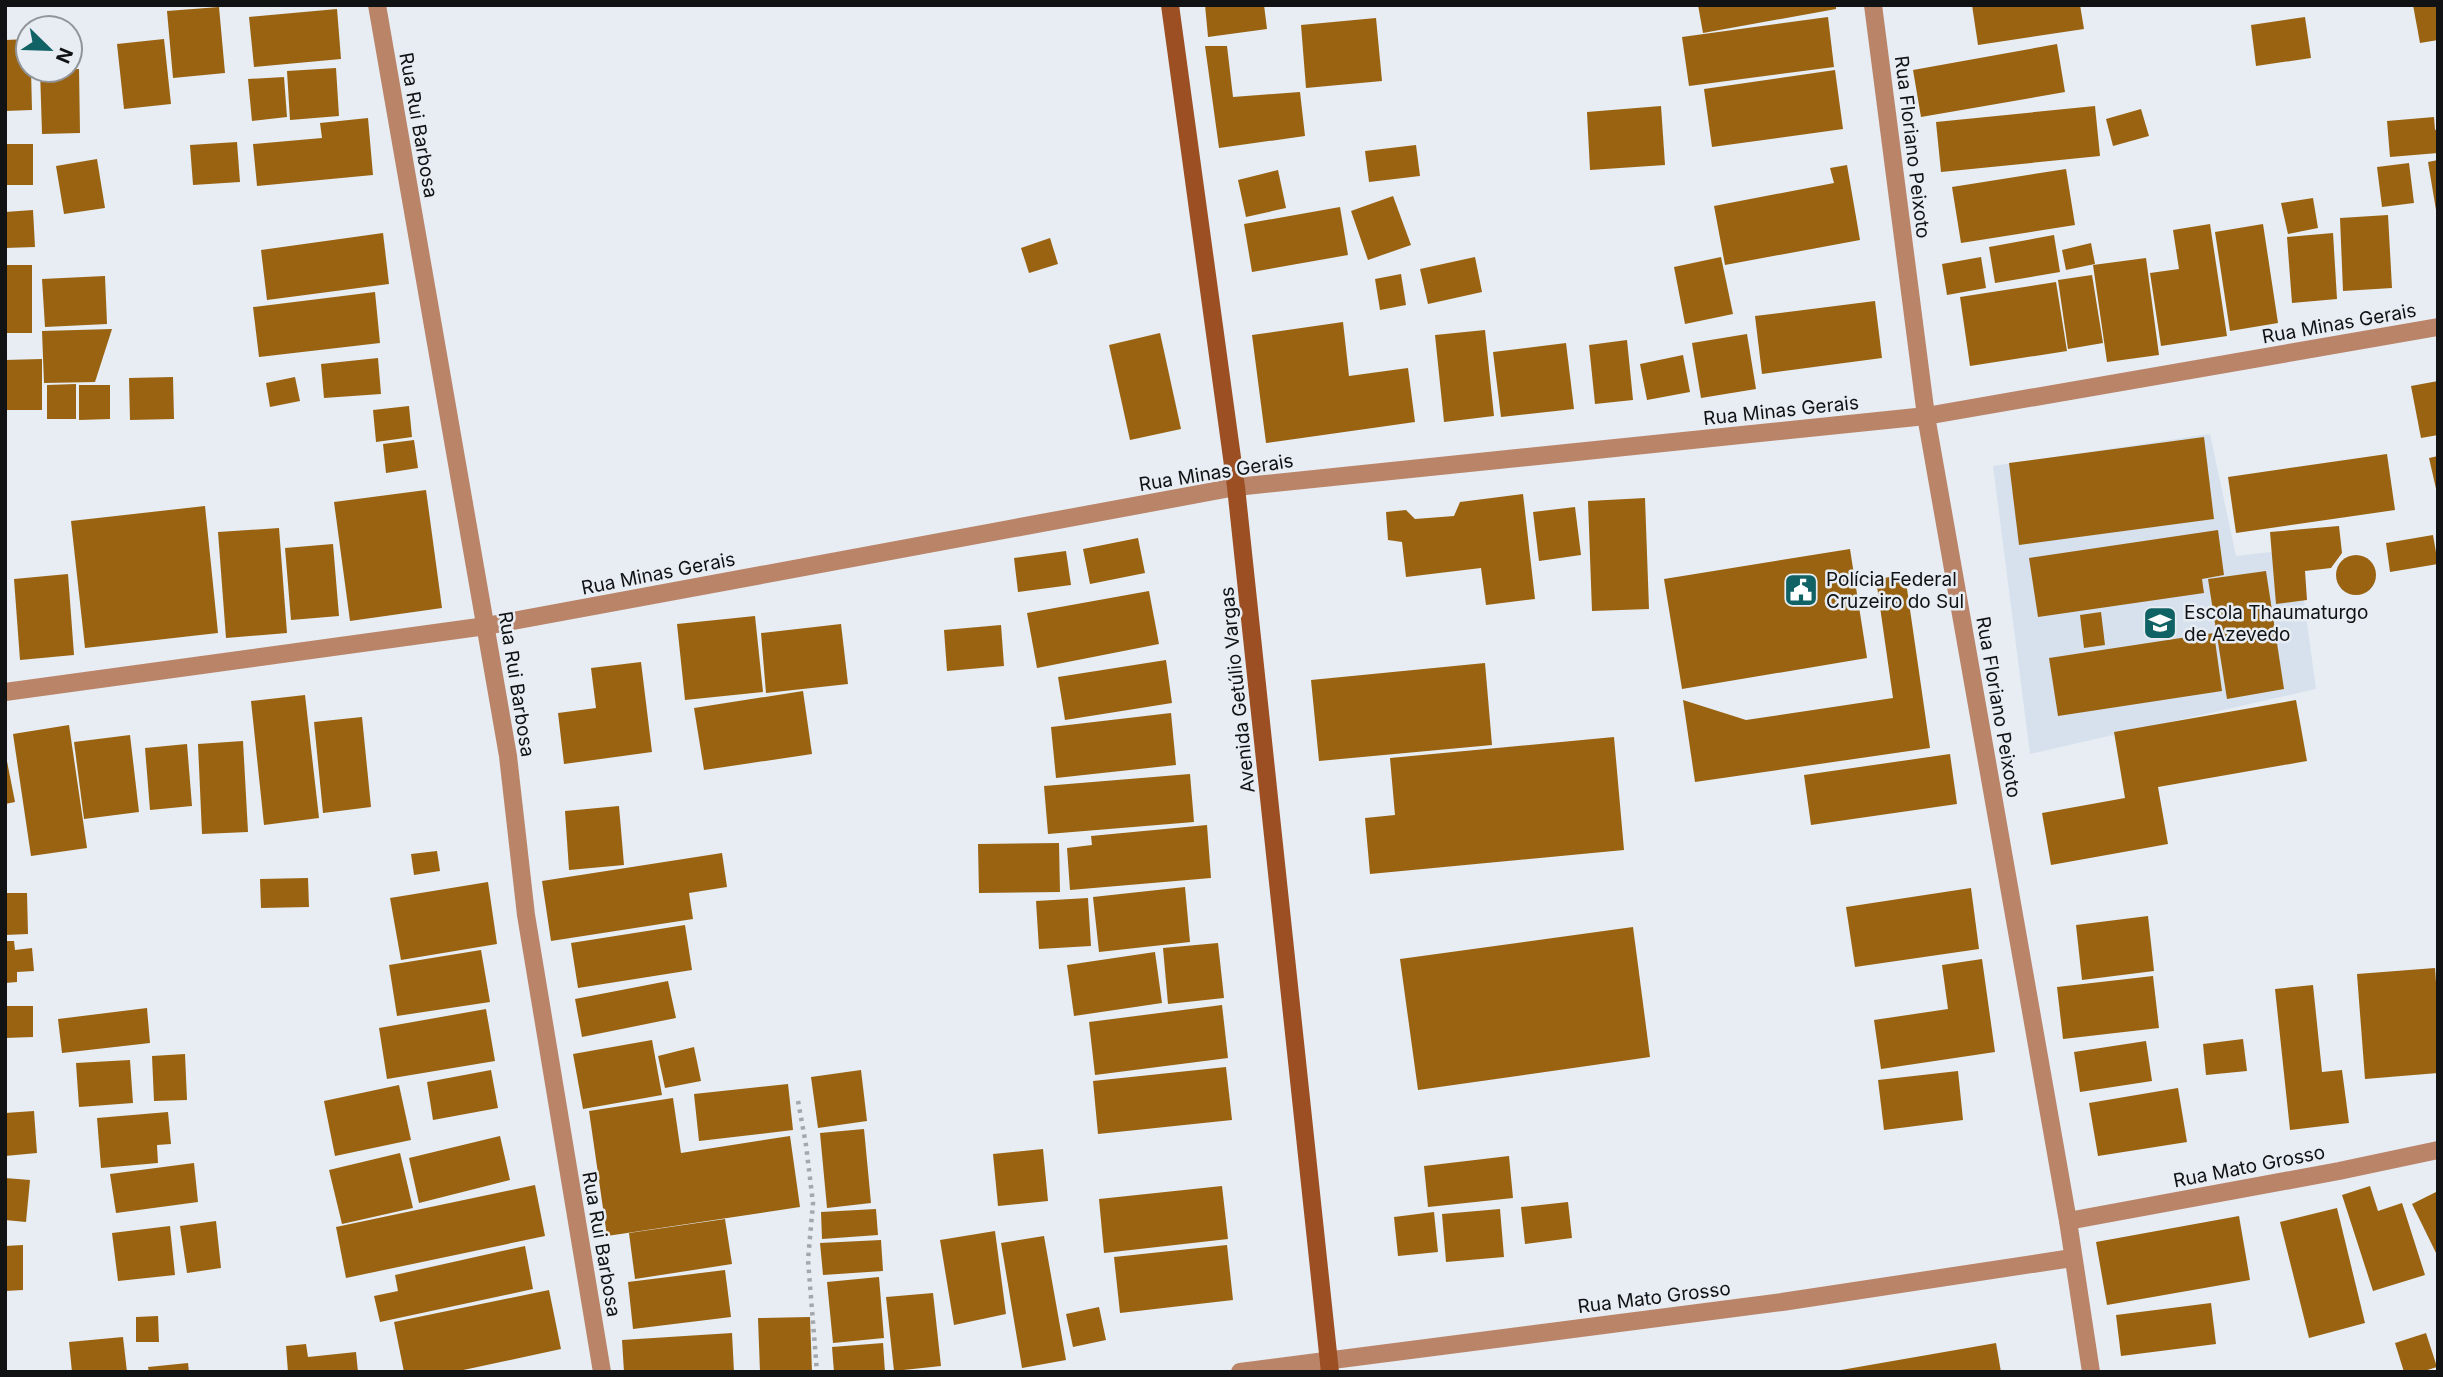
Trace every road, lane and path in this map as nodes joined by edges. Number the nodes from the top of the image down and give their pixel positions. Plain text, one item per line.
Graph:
1 (377, 5) edge
2 (1170, 5) edge
3 (1873, 5) edge
4 (2438, 327) edge
5 (1926, 416) junction
6 (1237, 487) junction
7 (486, 626) junction
8 (5, 692) edge
9 (798, 1101) dead end
10 (2438, 1150) edge
11 (2068, 1221) junction
12 (2072, 1258) junction
13 (1329, 1366) edge
14 (602, 1372) edge
15 (817, 1372) edge
16 (1240, 1372) edge
17 (2091, 1372) edge

1 - 7 street, Rua Rui Barbosa
2 - 6 street, Avenida Getúlio Vargas
3 - 5 street, Rua Floriano Peixoto
4 - 5 street, Rua Minas Gerais
5 - 6 street, Rua Minas Gerais
5 - 11 street, Rua Floriano Peixoto
6 - 7 street, Rua Minas Gerais
6 - 13 street, Avenida Getúlio Vargas
7 - 8 street, Rua Minas Gerais
7 - 14 street, Rua Rui Barbosa
9 - 15 path
10 - 11 street, Rua Mato Grosso
11 - 12 street, Rua Floriano Peixoto
12 - 13 street, Rua Mato Grosso
12 - 17 street, Rua Floriano Peixoto
13 - 16 street, Rua Mato Grosso

